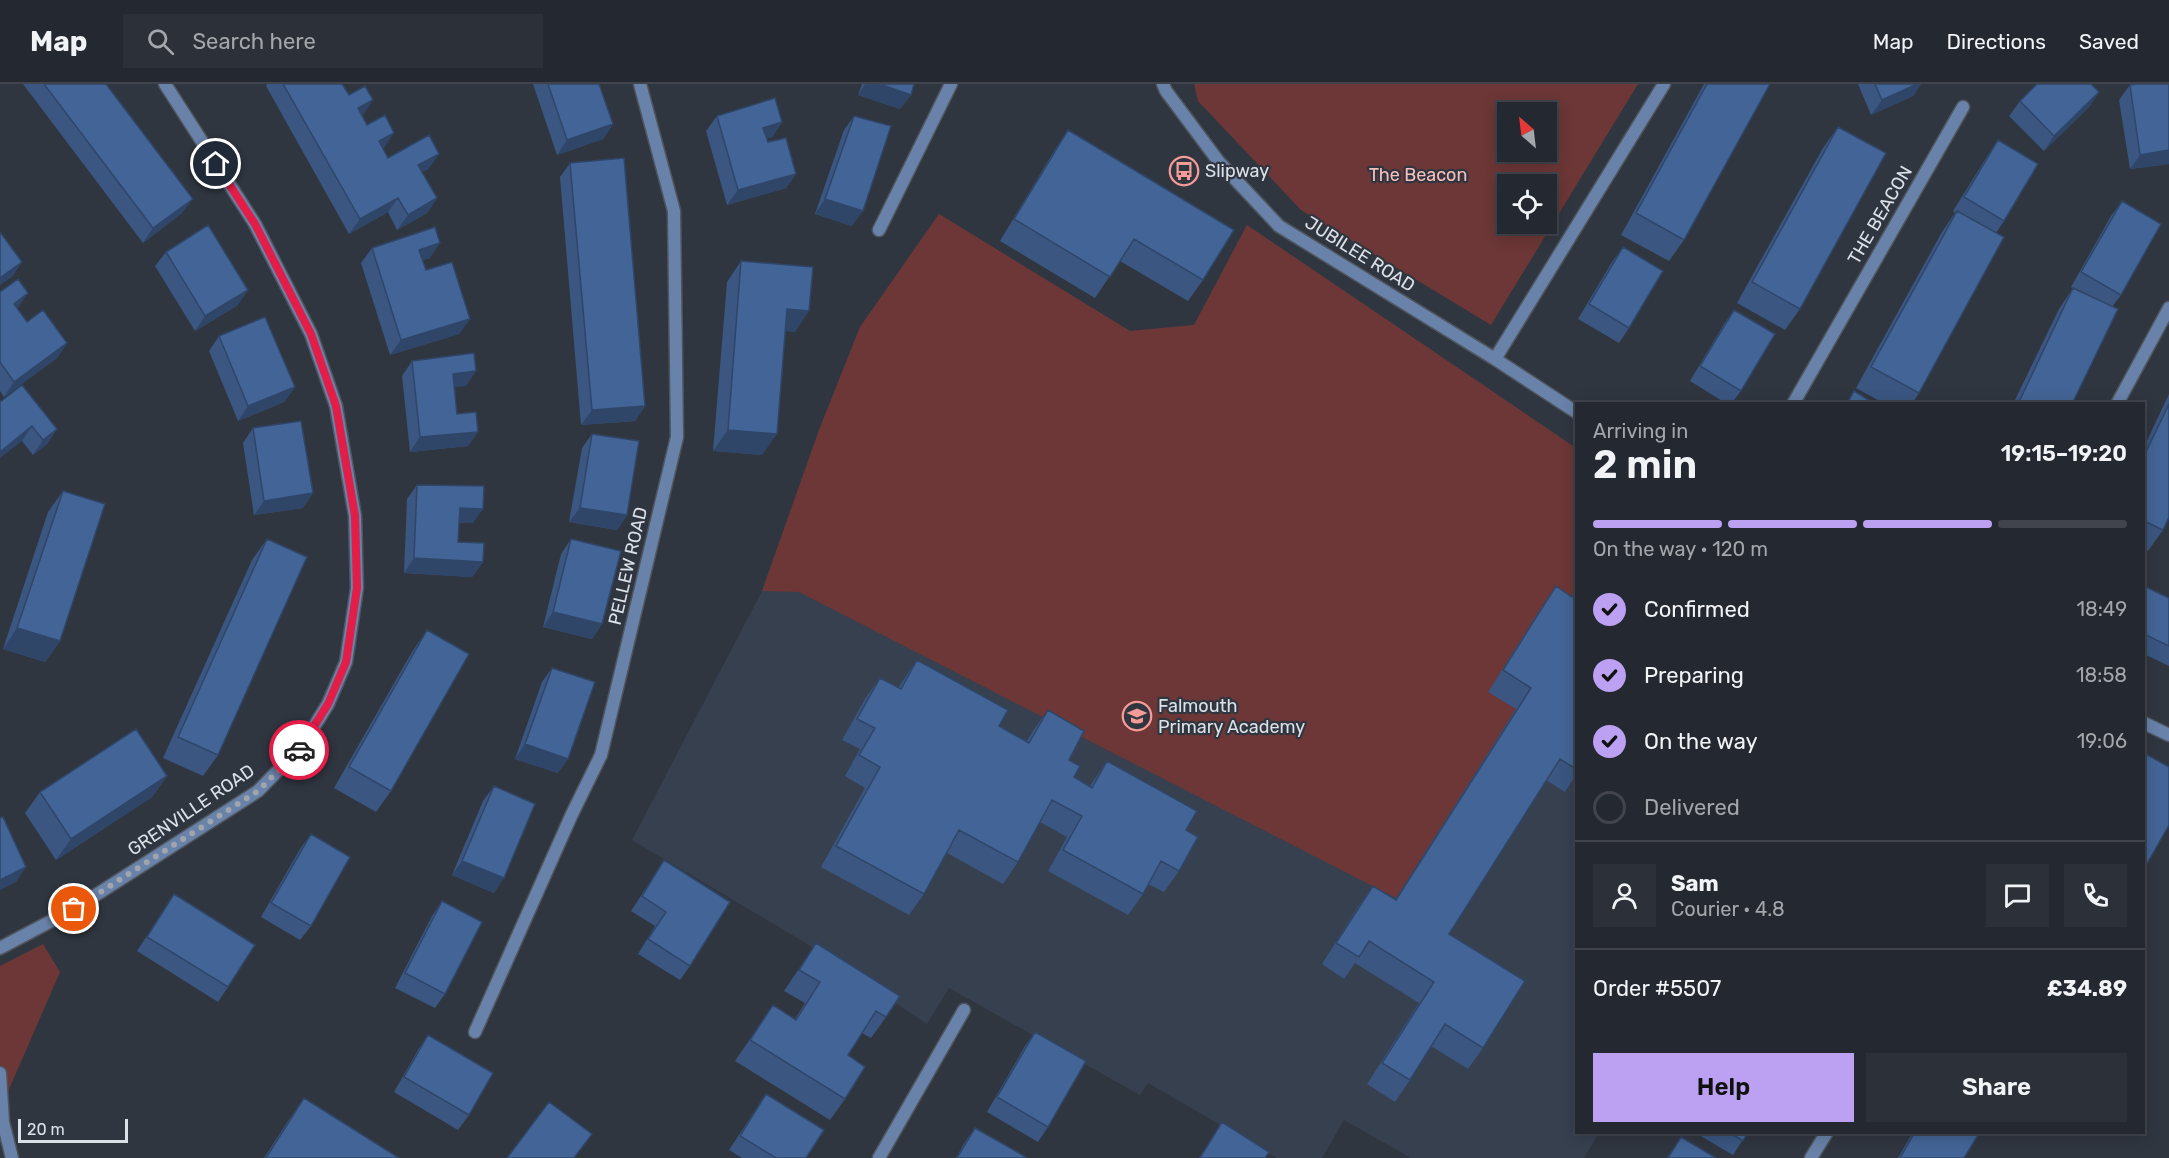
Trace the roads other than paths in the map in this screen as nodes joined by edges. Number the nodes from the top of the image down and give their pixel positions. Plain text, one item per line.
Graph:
1 (165, 84) edge
2 (640, 84) edge
3 (951, 84) edge
4 (1163, 84) edge
5 (1664, 84) edge
6 (1963, 107) dead end
7 (879, 230) dead end
8 (2169, 308) edge
9 (1495, 359) junction
10 (1793, 402) edge
11 (2118, 402) edge
12 (1575, 411) edge
13 (2145, 723) edge
14 (2169, 735) edge
15 (0, 948) edge
16 (964, 1010) dead end
17 (475, 1032) dead end
18 (0, 1073) edge
19 (1826, 1134) edge
20 (12, 1158) edge
21 (879, 1158) edge
22 (1811, 1158) edge

1 - 15 street, GRENVILLE ROAD
2 - 17 street, PELLEW ROAD
3 - 7 street
4 - 9 street, JUBILEE ROAD
5 - 9 street
6 - 10 street, THE BEACON
8 - 11 street
9 - 12 street, JUBILEE ROAD
13 - 14 street
16 - 21 street
18 - 20 street
19 - 22 street

